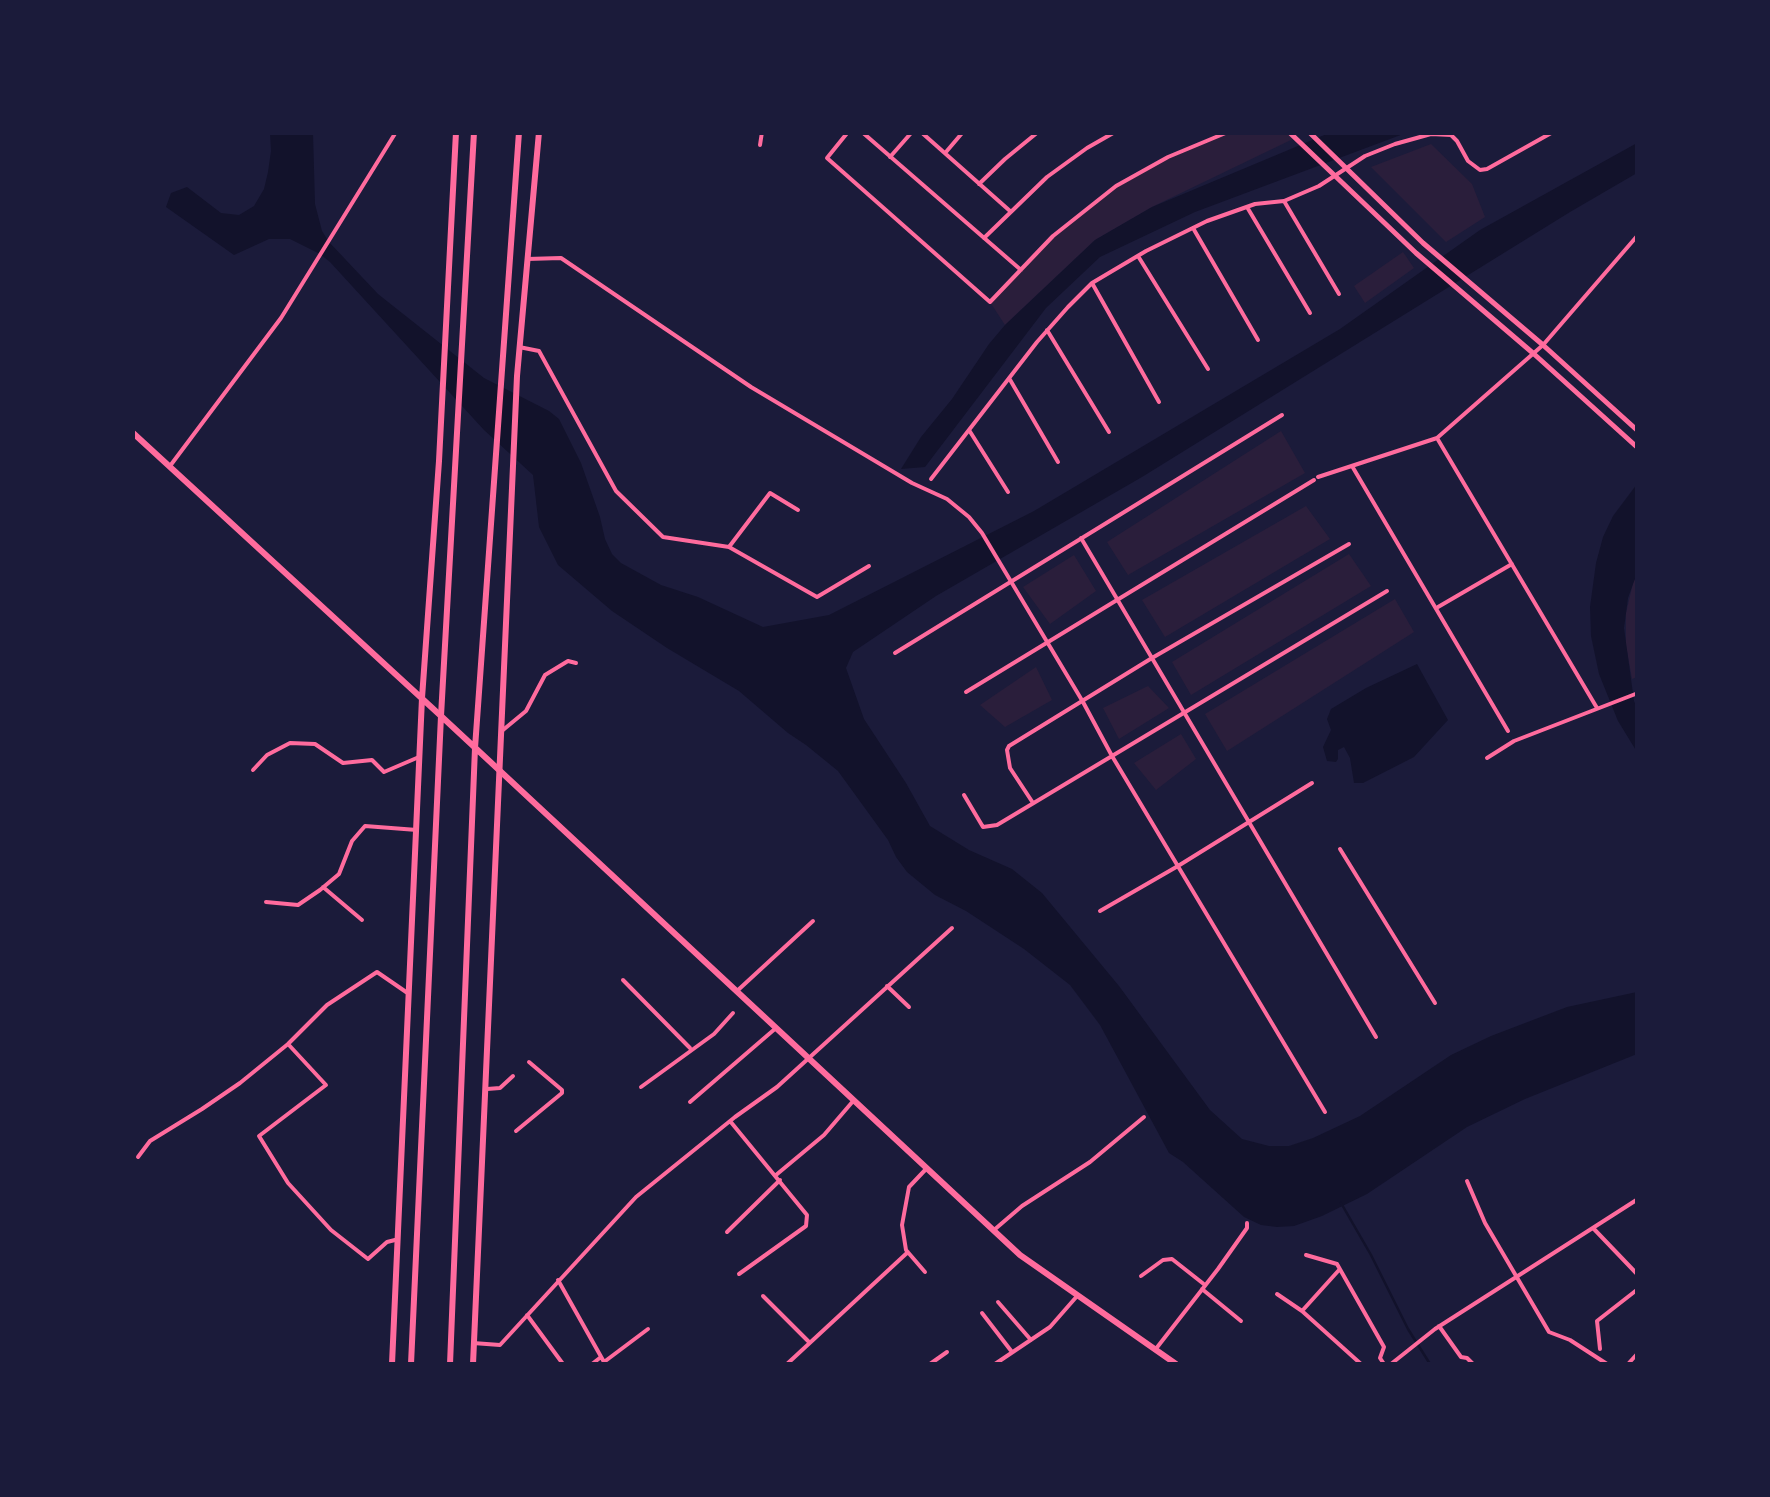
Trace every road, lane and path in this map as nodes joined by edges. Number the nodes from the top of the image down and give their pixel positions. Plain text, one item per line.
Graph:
1 (396, 132) edge
2 (456, 132) edge
3 (474, 132) edge
4 (519, 132) edge
5 (539, 132) edge
6 (762, 132) edge
7 (848, 132) edge
8 (862, 132) edge
9 (912, 132) edge
10 (922, 132) edge
11 (962, 132) edge
12 (1038, 132) edge
13 (1114, 132) edge
14 (1228, 132) edge
15 (1309, 132) edge
16 (1552, 132) edge
17 (1292, 135) edge
18 (760, 145) dead end
19 (945, 153) junction
20 (890, 157) junction
21 (1348, 170) junction
22 (1336, 176) junction
23 (980, 184) junction
24 (1284, 200) junction
25 (1247, 207) junction
26 (1010, 211) junction
27 (1193, 228) junction
28 (1638, 235) edge
29 (984, 238) junction
30 (1138, 256) junction
31 (526, 259) junction
32 (1021, 270) junction
33 (1092, 284) junction
34 (1339, 294) dead end
35 (1310, 313) dead end
36 (1047, 330) junction
37 (1258, 340) dead end
38 (1542, 345) junction
39 (518, 346) junction
40 (1534, 354) junction
41 (1208, 369) dead end
42 (1009, 378) junction
43 (1159, 402) dead end
44 (1282, 415) dead end
45 (969, 430) junction
46 (1638, 431) edge
47 (132, 432) edge
48 (1109, 432) dead end
49 (1437, 438) junction
50 (1638, 448) edge
51 (439, 460) junction
52 (455, 460) junction
53 (1058, 462) dead end
54 (170, 466) junction
55 (1352, 466) junction
56 (931, 479) dead end
57 (1008, 492) dead end
58 (798, 510) dead end
59 (1081, 538) junction
60 (1349, 544) dead end
61 (729, 548) junction
62 (1512, 564) junction
63 (868, 566) dead end
64 (1010, 582) junction
65 (1387, 591) dead end
66 (1117, 599) junction
67 (1436, 608) junction
68 (1047, 644) junction
69 (894, 653) dead end
70 (1152, 658) junction
71 (576, 663) dead end
72 (966, 692) dead end
73 (1638, 693) edge
74 (422, 698) junction
75 (1083, 702) junction
76 (1597, 708) junction
77 (1184, 712) junction
78 (441, 716) junction
79 (1508, 731) dead end
80 (500, 734) junction
81 (475, 748) junction
82 (1112, 756) junction
83 (419, 757) junction
84 (1487, 758) dead end
85 (253, 770) dead end
86 (500, 771) junction
87 (1312, 783) dead end
88 (964, 796) dead end
89 (1034, 803) junction
90 (1249, 822) junction
91 (417, 830) junction
92 (1340, 849) dead end
93 (1178, 866) junction
94 (324, 887) junction
95 (266, 902) dead end
96 (1100, 910) dead end
97 (362, 920) dead end
98 (812, 922) dead end
99 (952, 928) dead end
100 (624, 980) dead end
101 (887, 986) junction
102 (736, 991) junction
103 (409, 994) junction
104 (1435, 1003) dead end
105 (909, 1007) dead end
106 (733, 1013) dead end
107 (776, 1028) junction
108 (1376, 1038) dead end
109 (288, 1044) junction
110 (692, 1049) junction
111 (811, 1058) junction
112 (529, 1062) dead end
113 (513, 1076) dead end
114 (641, 1087) dead end
115 (484, 1090) junction
116 (854, 1100) junction
117 (690, 1102) dead end
118 (1325, 1112) dead end
119 (1144, 1118) dead end
120 (730, 1121) junction
121 (516, 1131) dead end
122 (138, 1158) dead end
123 (928, 1168) junction
124 (778, 1178) junction
125 (1467, 1181) dead end
126 (1638, 1199) edge
127 (1247, 1223) dead end
128 (1593, 1228) junction
129 (994, 1230) junction
130 (728, 1232) dead end
131 (398, 1239) junction
132 (908, 1252) junction
133 (1306, 1255) dead end
134 (1339, 1270) junction
135 (925, 1272) dead end
136 (739, 1274) dead end
137 (1638, 1275) edge
138 (1140, 1276) dead end
139 (1516, 1276) junction
140 (558, 1280) junction
141 (1204, 1287) junction
142 (1638, 1289) edge
143 (1277, 1294) dead end
144 (1078, 1295) junction
145 (763, 1296) dead end
146 (998, 1302) dead end
147 (1302, 1311) junction
148 (982, 1314) dead end
149 (527, 1315) junction
150 (1241, 1321) dead end
151 (1437, 1327) junction
152 (648, 1329) dead end
153 (1031, 1340) junction
154 (474, 1343) junction
155 (810, 1344) junction
156 (1155, 1350) junction
157 (1600, 1350) dead end
158 (947, 1352) dead end
159 (1012, 1352) junction
160 (1638, 1353) edge
161 (601, 1357) junction
162 (392, 1364) edge
163 (411, 1364) edge
164 (450, 1364) edge
165 (472, 1364) edge
166 (563, 1364) edge
167 (592, 1364) edge
168 (788, 1364) edge
169 (930, 1364) edge
170 (995, 1364) edge
171 (1176, 1364) edge
172 (1361, 1364) edge
173 (1384, 1364) edge
174 (1391, 1364) edge
175 (1473, 1364) edge
176 (1607, 1364) edge
177 (1628, 1364) edge

1 - 54 street
2 - 51 main road
3 - 52 main road
4 - 81 main road
5 - 31 main road
6 - 18 street
7 - 32 street
8 - 20 street
9 - 20 street
10 - 19 street
11 - 19 street
12 - 23 street
13 - 26 street
14 - 32 street
15 - 21 street
16 - 21 street
17 - 22 street
19 - 23 street
20 - 29 street
21 - 22 street
21 - 38 street
22 - 24 street
22 - 40 street
23 - 26 street
24 - 25 street
24 - 34 street
25 - 27 street
25 - 35 street
26 - 29 street
27 - 30 street
27 - 37 street
28 - 38 street
29 - 32 street
30 - 33 street
30 - 41 street
31 - 39 main road
31 - 64 street
33 - 36 street
33 - 43 street
36 - 42 street
36 - 48 street
38 - 40 street
38 - 46 street
39 - 61 street
39 - 80 main road
40 - 49 street
40 - 50 street
42 - 45 street
42 - 53 street
44 - 59 street
45 - 56 street
45 - 57 street
47 - 54 main road
49 - 55 street
49 - 62 street
51 - 52 main road
51 - 74 main road
52 - 78 main road
54 - 74 main road
55 - 66 street
55 - 67 street
58 - 61 street
59 - 64 street
59 - 66 street
60 - 70 street
61 - 63 street
62 - 67 street
62 - 76 street
64 - 68 street
64 - 69 street
65 - 77 street
66 - 68 street
66 - 70 street
67 - 79 street
68 - 72 street
68 - 75 street
70 - 75 street
70 - 77 street
71 - 80 street
73 - 76 street
74 - 78 main road
74 - 83 main road
75 - 82 street
75 - 89 street
76 - 84 street
77 - 82 street
77 - 90 street
78 - 81 main road
78 - 163 main road
80 - 86 main road
81 - 86 main road
81 - 164 main road
82 - 89 street
82 - 93 street
83 - 85 street
83 - 91 main road
86 - 102 main road
86 - 115 main road
87 - 90 street
88 - 89 street
90 - 93 street
90 - 108 street
91 - 94 street
91 - 103 main road
92 - 104 street
93 - 96 street
93 - 118 street
94 - 95 street
94 - 97 street
98 - 102 street
99 - 101 street
100 - 110 street
101 - 105 street
101 - 111 street
102 - 107 main road
103 - 109 street
103 - 131 main road
106 - 110 street
107 - 111 main road
107 - 117 street
109 - 122 street
109 - 131 street
110 - 114 street
111 - 116 main road
111 - 120 street
112 - 121 street
113 - 115 street
115 - 154 main road
116 - 123 main road
116 - 124 street
119 - 129 street
120 - 124 street
120 - 140 street
123 - 129 main road
123 - 132 street
124 - 130 street
124 - 136 street
125 - 139 street
126 - 128 street
127 - 141 street
128 - 137 street
128 - 139 street
129 - 144 main road
131 - 162 main road
132 - 135 street
132 - 155 street
133 - 134 street
134 - 147 street
134 - 173 street
138 - 141 street
139 - 151 street
139 - 176 street
140 - 149 street
140 - 161 street
141 - 150 street
141 - 156 street
142 - 157 street
143 - 147 street
144 - 153 street
144 - 156 main road
145 - 155 street
146 - 153 street
147 - 172 street
148 - 159 street
149 - 154 street
149 - 166 street
151 - 174 street
151 - 175 street
152 - 161 street
153 - 159 street
154 - 165 main road
155 - 168 street
156 - 171 main road
158 - 169 street
159 - 170 street
160 - 177 street
161 - 167 street

